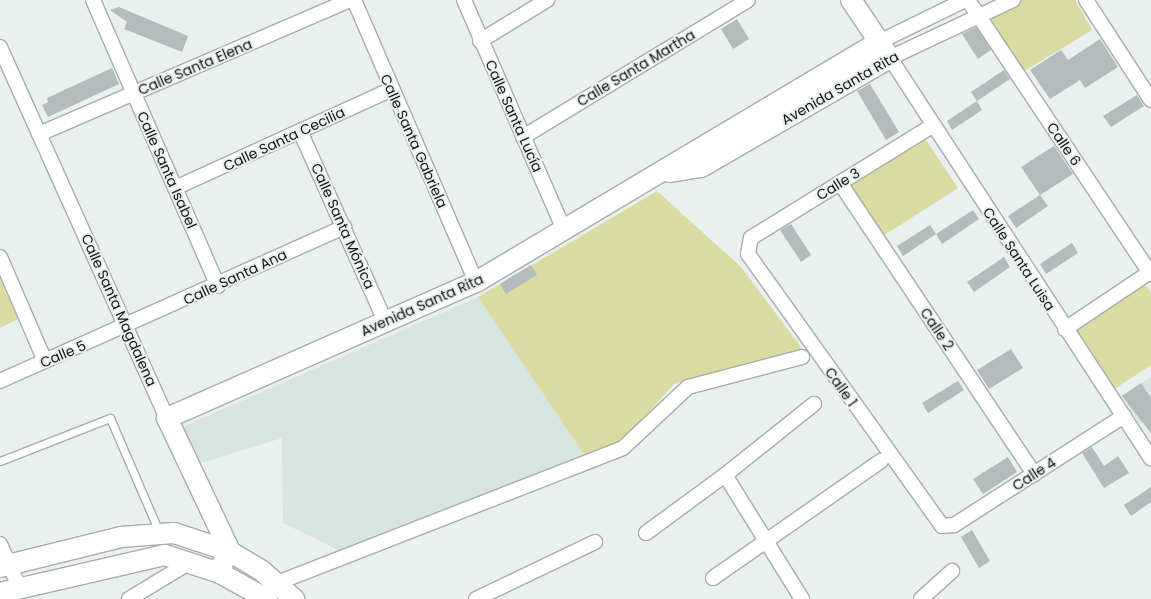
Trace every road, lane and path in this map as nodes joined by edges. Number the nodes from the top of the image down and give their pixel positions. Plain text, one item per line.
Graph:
1 (93, 0) edge
2 (352, 0) edge
3 (464, 0) edge
4 (548, 0) edge
5 (748, 0) edge
6 (850, 0) edge
7 (967, 0) edge
8 (1013, 0) edge
9 (1086, 0) edge
10 (730, 4) edge
11 (977, 15) junction
12 (480, 41) junction
13 (884, 50) junction
14 (1, 54) edge
15 (392, 89) junction
16 (133, 93) junction
17 (1151, 100) edge
18 (932, 126) junction
19 (300, 131) junction
20 (39, 134) junction
21 (524, 137) junction
22 (840, 183) junction
23 (175, 188) junction
24 (344, 227) junction
25 (565, 232) junction
26 (747, 244) joint
27 (0, 257) edge
28 (1150, 273) edge
29 (476, 282) junction
30 (218, 286) junction
31 (385, 321) junction
32 (126, 327) junction
33 (1065, 329) junction
34 (802, 357) dead end
35 (45, 361) junction
36 (0, 381) edge
37 (814, 404) dead end
38 (1124, 416) junction
39 (167, 418) junction
40 (1151, 458) edge
41 (880, 461) dead end
42 (0, 462) edge
43 (1034, 474) junction
44 (724, 476) junction
45 (204, 505) junction
46 (942, 526) joint
47 (159, 532) junction
48 (646, 533) dead end
49 (200, 540) junction
50 (766, 541) junction
51 (595, 542) dead end
52 (0, 544) edge
53 (229, 551) junction
54 (190, 562) junction
55 (5, 566) edge
56 (952, 570) dead end
57 (220, 573) junction
58 (713, 578) dead end
59 (20, 589) junction
60 (0, 593) edge
61 (268, 594) edge
62 (129, 599) edge
63 (294, 599) edge
64 (476, 599) edge
65 (802, 599) edge
66 (921, 599) edge

1 - 16 street, Calle Santa Isabel
2 - 15 street, Calle Santa Gabriela
2 - 16 street, Calle Santa Elena
3 - 12 street, Calle Santa Lucía
4 - 12 street
5 - 10 street, Calle Santa Martha
6 - 13 street
7 - 11 street, Calle 6
7 - 13 street, Avenida Santa Rita
8 - 11 street, Avenida Santa Rita
9 - 17 street
10 - 21 street, Calle Santa Martha
11 - 13 street, Avenida Santa Rita
11 - 28 street, Calle 6
12 - 21 street, Calle Santa Lucía
13 - 18 street, Calle Santa Luisa
13 - 25 street, Avenida Santa Rita
14 - 20 street, Calle Santa Magdalena
15 - 19 street, Calle Santa Cecilia
15 - 29 street, Calle Santa Gabriela
16 - 20 street, Calle Santa Elena
16 - 23 street, Calle Santa Isabel
18 - 22 street, Calle 3
18 - 33 street, Calle Santa Luisa
19 - 23 street, Calle Santa Cecilia
19 - 24 street, Calle Santa Mónica
20 - 32 street, Calle Santa Magdalena
21 - 25 street, Calle Santa Lucía
22 - 26 street, Calle 3
22 - 43 street, Calle 2
23 - 30 street, Calle Santa Isabel
24 - 30 street, Calle Santa Ana
24 - 31 street, Calle Santa Mónica
25 - 29 street, Avenida Santa Rita
26 - 46 street, Calle 1
27 - 35 street
28 - 33 street
29 - 31 street, Avenida Santa Rita
30 - 32 street, Calle Santa Ana
31 - 39 street, Avenida Santa Rita
32 - 35 street, Calle 5
32 - 39 street, Calle Santa Magdalena
33 - 38 street, Calle Santa Luisa
34 - 61 street
35 - 36 street, Calle 5
37 - 44 street
38 - 40 street, Calle Santa Luisa
38 - 43 street, Calle 4
39 - 45 street, Calle Santa Magdalena
41 - 50 street
42 - 47 lane
43 - 46 street, Calle 4
44 - 48 street
44 - 50 street
45 - 49 street
45 - 53 street, Calle Santa Magdalena
47 - 49 street
47 - 55 street
49 - 53 street
49 - 54 street
50 - 58 street
50 - 65 street
51 - 64 street
52 - 55 street
53 - 57 street
53 - 61 street
54 - 57 street
54 - 59 street
54 - 62 street
55 - 59 street
56 - 66 street
57 - 61 street
59 - 60 street
61 - 63 street

